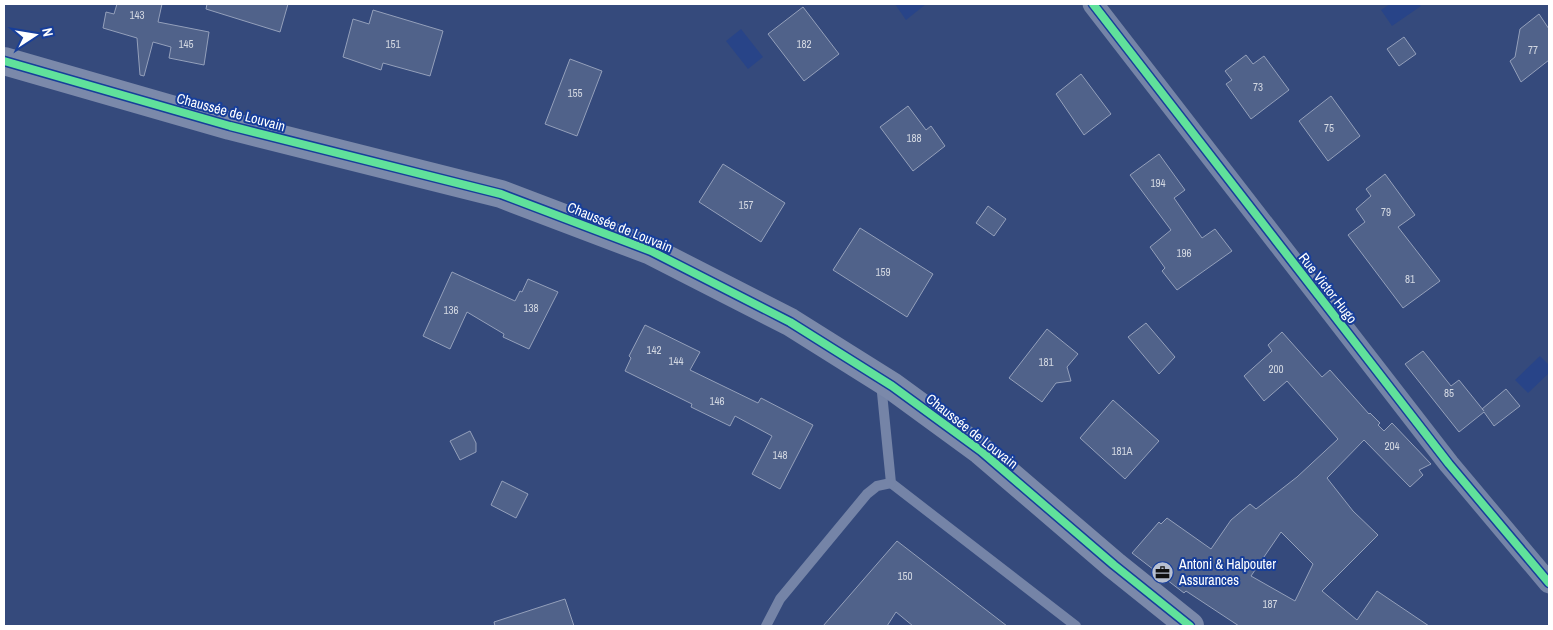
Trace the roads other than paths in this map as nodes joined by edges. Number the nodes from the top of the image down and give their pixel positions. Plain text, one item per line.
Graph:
1 (1093, 4) edge
2 (4, 62) edge
3 (880, 379) junction
4 (891, 483) junction
5 (1549, 583) edge
6 (766, 626) edge
7 (1076, 626) edge
8 (1190, 626) edge

1 - 5 street, Rue Victor Hugo
2 - 3 main road, Chaussée de Louvain
3 - 4 lane
3 - 8 main road, Chaussée de Louvain
4 - 6 lane
4 - 7 lane

